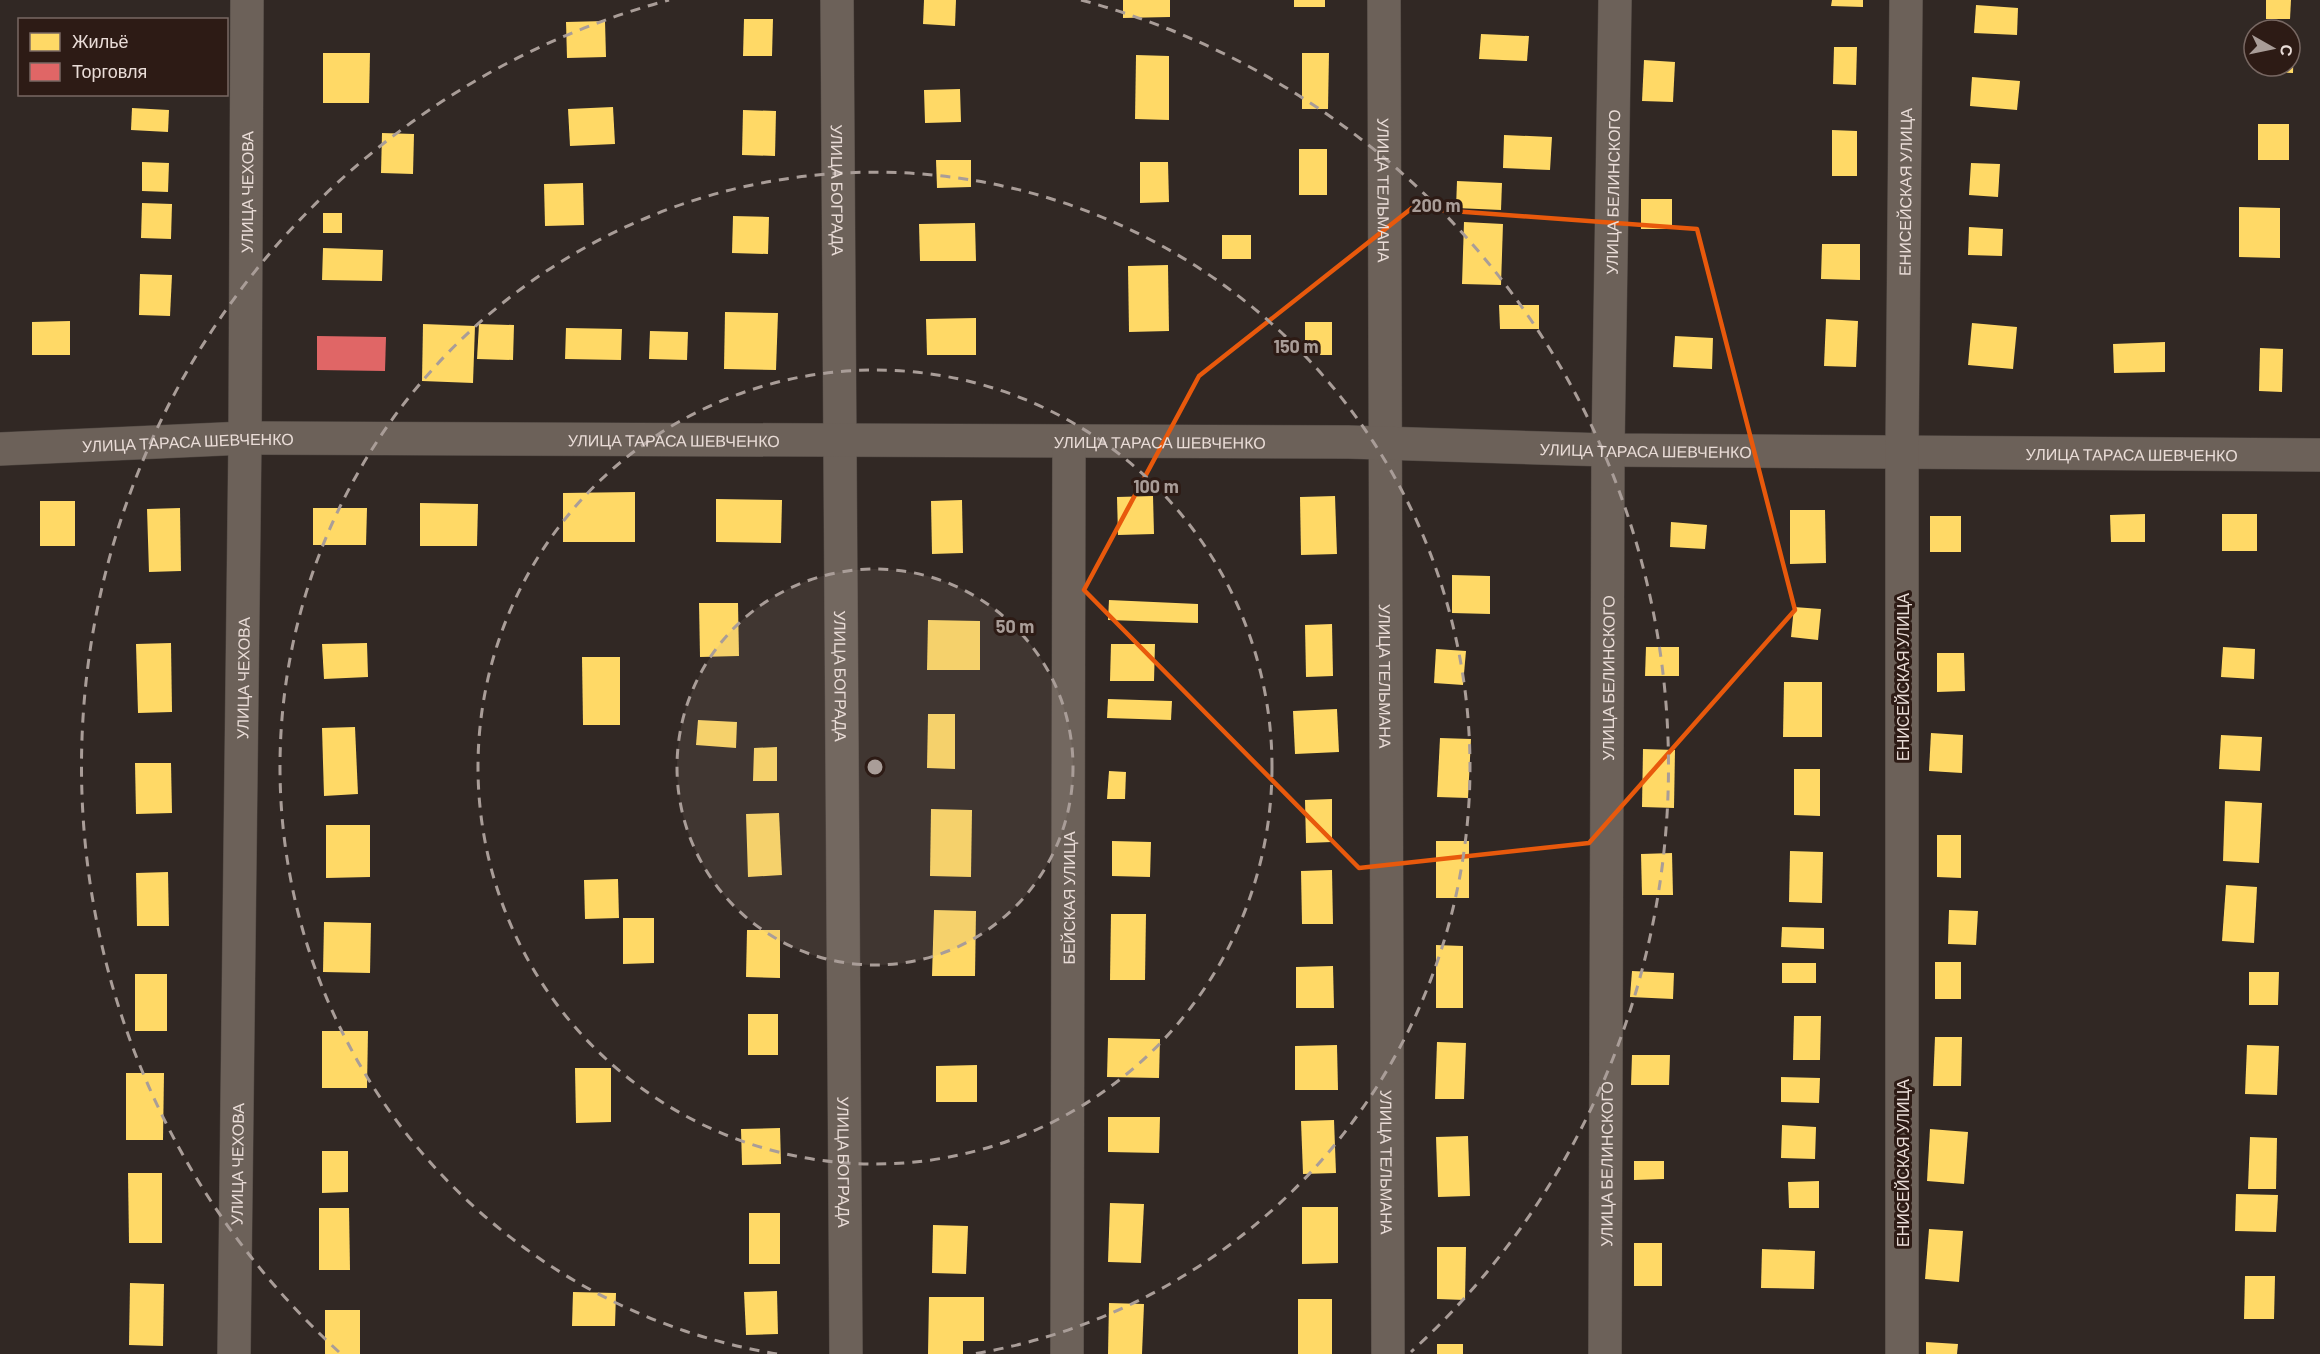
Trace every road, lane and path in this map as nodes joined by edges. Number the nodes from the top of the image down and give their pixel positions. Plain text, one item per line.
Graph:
1 (247, 0) edge
2 (837, 0) edge
3 (1384, 0) edge
4 (1615, 0) edge
5 (1906, 0) edge
6 (245, 438) junction
7 (840, 440) junction
8 (1069, 441) junction
9 (1384, 443) junction
10 (0, 449) edge
11 (1608, 450) junction
12 (1902, 451) junction
13 (2320, 455) edge
14 (234, 1354) edge
15 (846, 1354) edge
16 (1067, 1354) edge
17 (1388, 1354) edge
18 (1605, 1354) edge
19 (1902, 1354) edge

1 - 6 street, УЛИЦА ЧЕХОВА
2 - 7 street, УЛИЦА БОГРАДА
3 - 9 street, УЛИЦА ТЕЛЬМАНА
4 - 11 street, УЛИЦА БЕЛИНСКОГО
5 - 12 street, ЕНИСЕЙСКАЯ УЛИЦА
6 - 7 street, УЛИЦА ТАРАСА ШЕВЧЕНКО
6 - 10 street, УЛИЦА ТАРАСА ШЕВЧЕНКО
6 - 14 street, УЛИЦА ЧЕХОВА
7 - 8 street, УЛИЦА ТАРАСА ШЕВЧЕНКО
7 - 15 street, УЛИЦА БОГРАДА
8 - 9 street, УЛИЦА ТАРАСА ШЕВЧЕНКО
8 - 16 street, БЕЙСКАЯ УЛИЦА
9 - 11 street, УЛИЦА ТАРАСА ШЕВЧЕНКО
9 - 17 street, УЛИЦА ТЕЛЬМАНА
11 - 12 street, УЛИЦА ТАРАСА ШЕВЧЕНКО
11 - 18 street, УЛИЦА БЕЛИНСКОГО
12 - 13 street, УЛИЦА ТАРАСА ШЕВЧЕНКО
12 - 19 street, ЕНИСЕЙСКАЯ УЛИЦА

